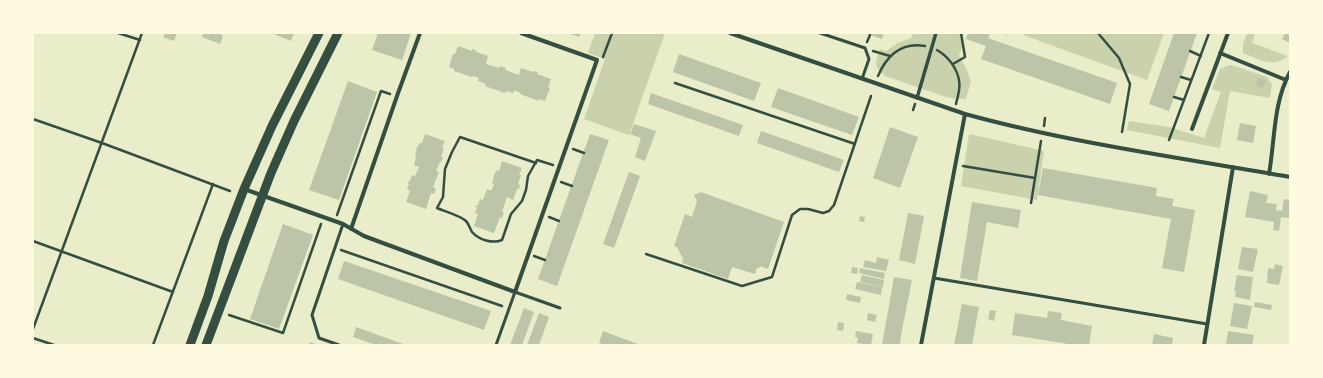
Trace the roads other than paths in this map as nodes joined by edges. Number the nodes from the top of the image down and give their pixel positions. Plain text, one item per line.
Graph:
1 (319, 33) edge
2 (338, 33) edge
3 (420, 33) edge
4 (521, 33) edge
5 (730, 33) edge
6 (820, 33) edge
7 (936, 33) edge
8 (1228, 33) edge
9 (1220, 53) junction
10 (1290, 72) edge
11 (862, 79) junction
12 (1286, 80) junction
13 (917, 98) junction
14 (965, 114) junction
15 (1192, 129) dead end
16 (1233, 167) junction
17 (1269, 174) junction
18 (1290, 177) edge
19 (244, 188) junction
20 (262, 195) junction
21 (343, 224) junction
22 (351, 229) junction
23 (934, 278) junction
24 (515, 292) junction
25 (560, 308) dead end
26 (1207, 324) junction
27 (190, 345) edge
28 (206, 345) edge
29 (339, 345) edge
30 (496, 345) edge
31 (921, 345) edge
32 (1204, 345) edge

1 - 19 main road
2 - 20 main road
3 - 22 street
4 - 24 street
5 - 11 street
6 - 11 lane
7 - 13 street
8 - 9 street
9 - 12 street
9 - 15 street
10 - 12 street
11 - 13 street
12 - 17 street
13 - 14 street
14 - 16 street
14 - 23 street
16 - 17 street
16 - 26 street
17 - 18 street
19 - 20 street
19 - 27 main road
20 - 21 street
20 - 28 main road
21 - 22 street
21 - 29 lane
22 - 24 street
23 - 26 lane
23 - 31 street
24 - 25 lane
24 - 30 lane
26 - 32 street

